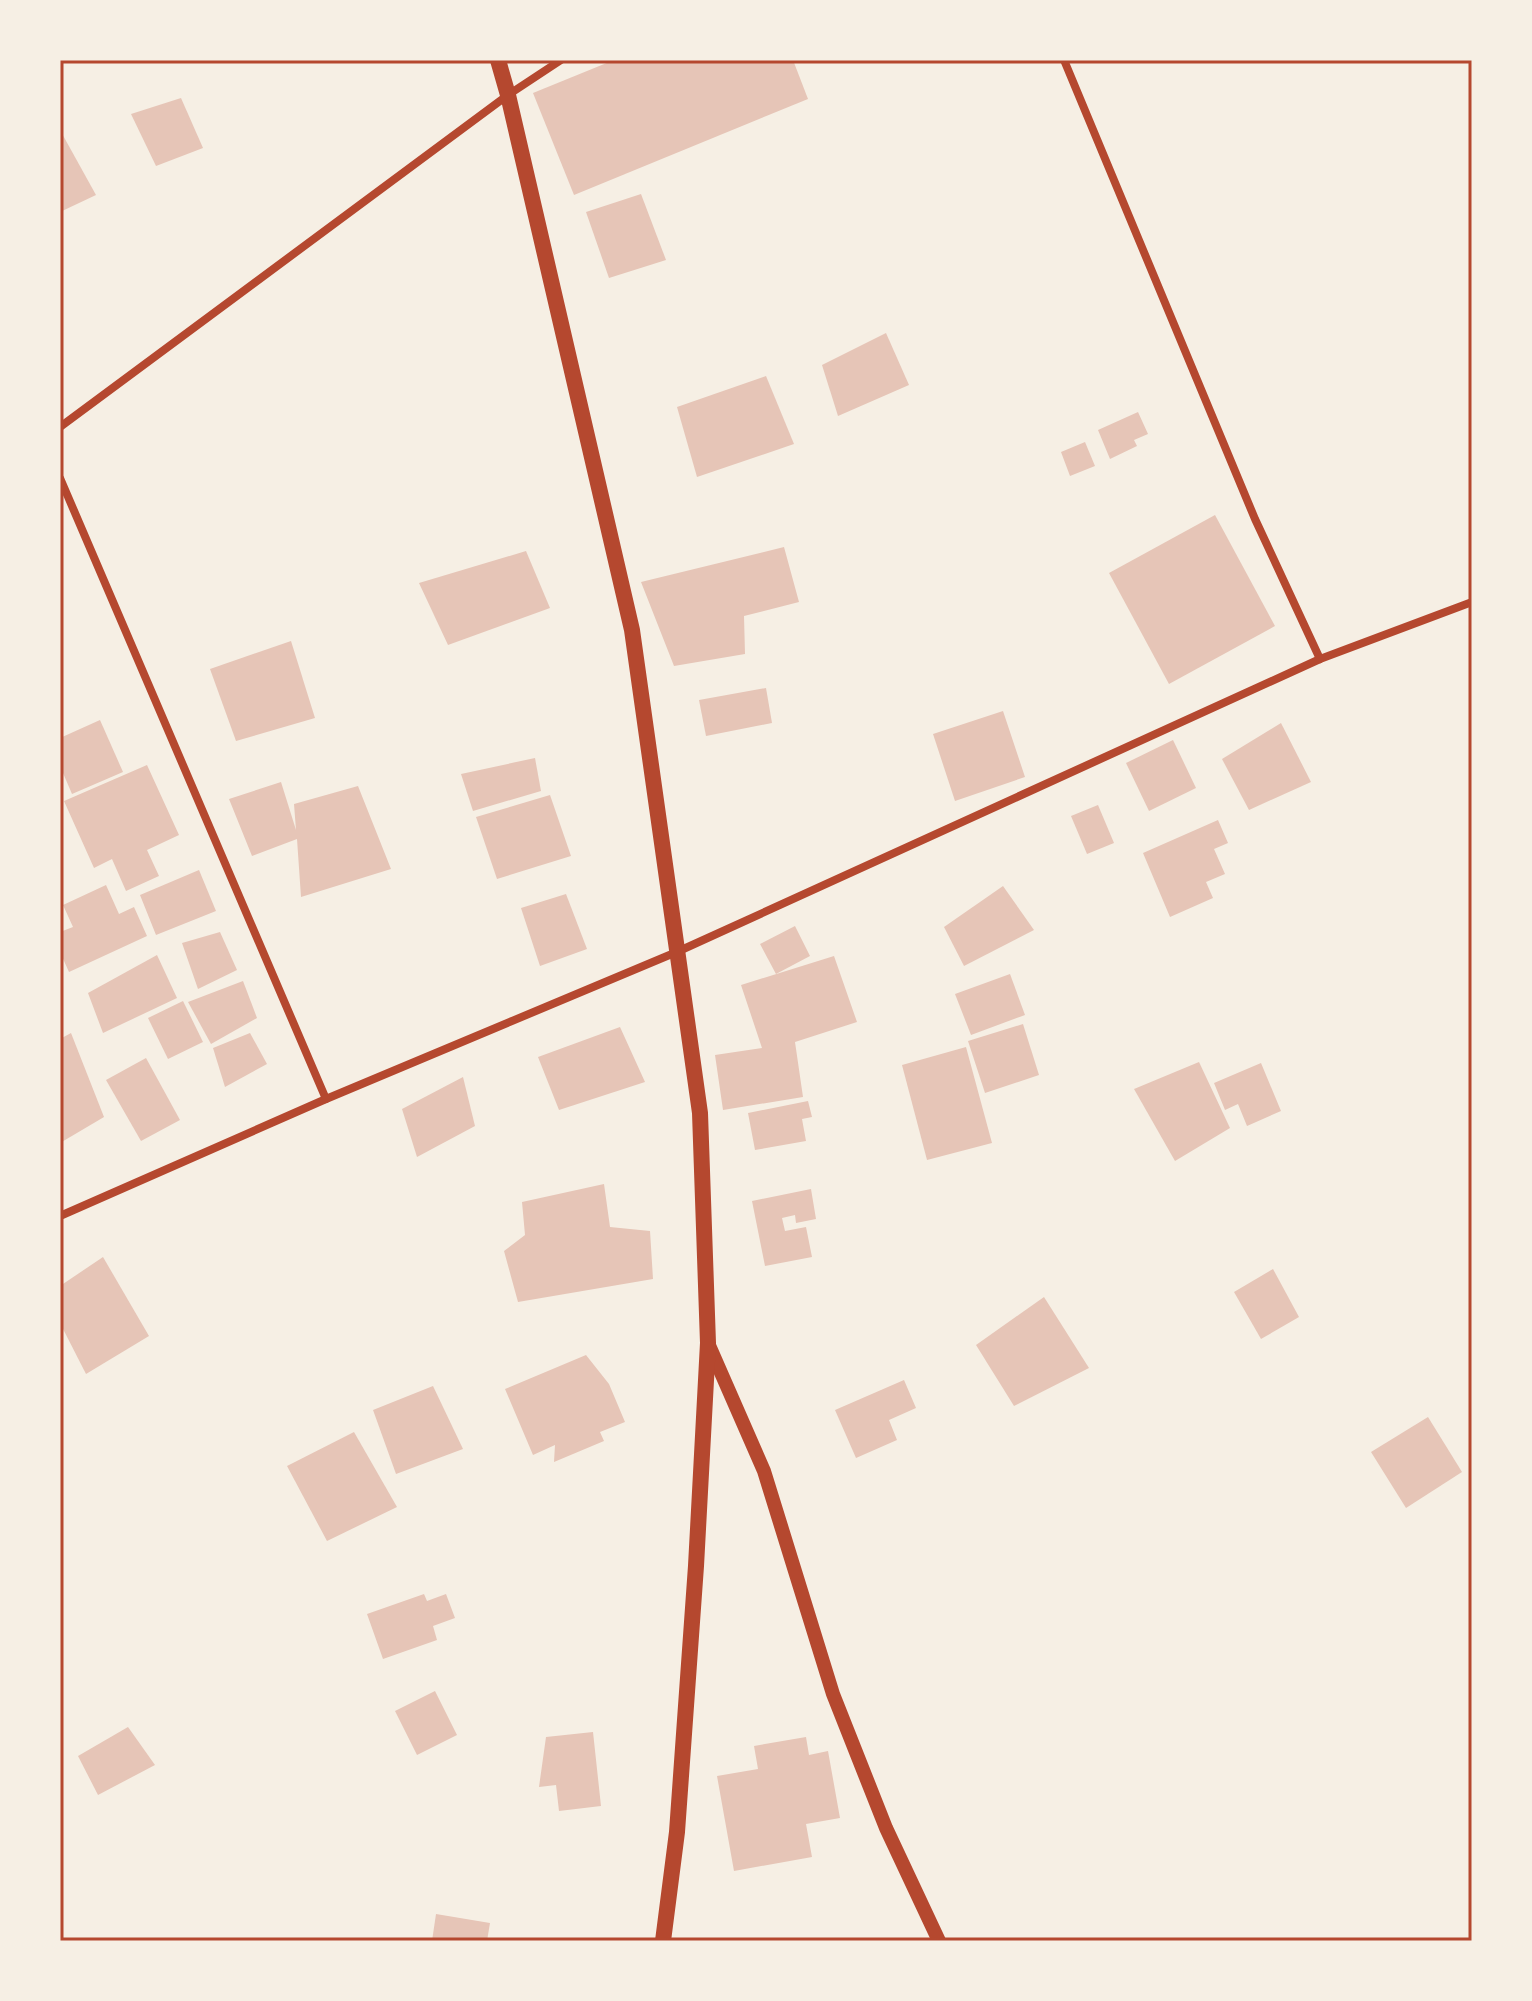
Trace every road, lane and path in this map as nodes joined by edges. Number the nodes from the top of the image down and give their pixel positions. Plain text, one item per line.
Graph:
1 (498, 60) edge
2 (561, 60) edge
3 (1064, 60) edge
4 (508, 95) junction
5 (60, 427) edge
6 (60, 478) edge
7 (1472, 602) edge
8 (1320, 659) junction
9 (679, 951) junction
10 (326, 1099) junction
11 (60, 1216) edge
12 (708, 1343) junction
13 (663, 1941) edge
14 (939, 1941) edge

1 - 4 main road
2 - 4 street
3 - 8 street
4 - 5 street
4 - 9 main road
6 - 10 street
7 - 8 street
8 - 9 street
9 - 10 street
9 - 12 main road
10 - 11 street
12 - 13 main road
12 - 14 street

